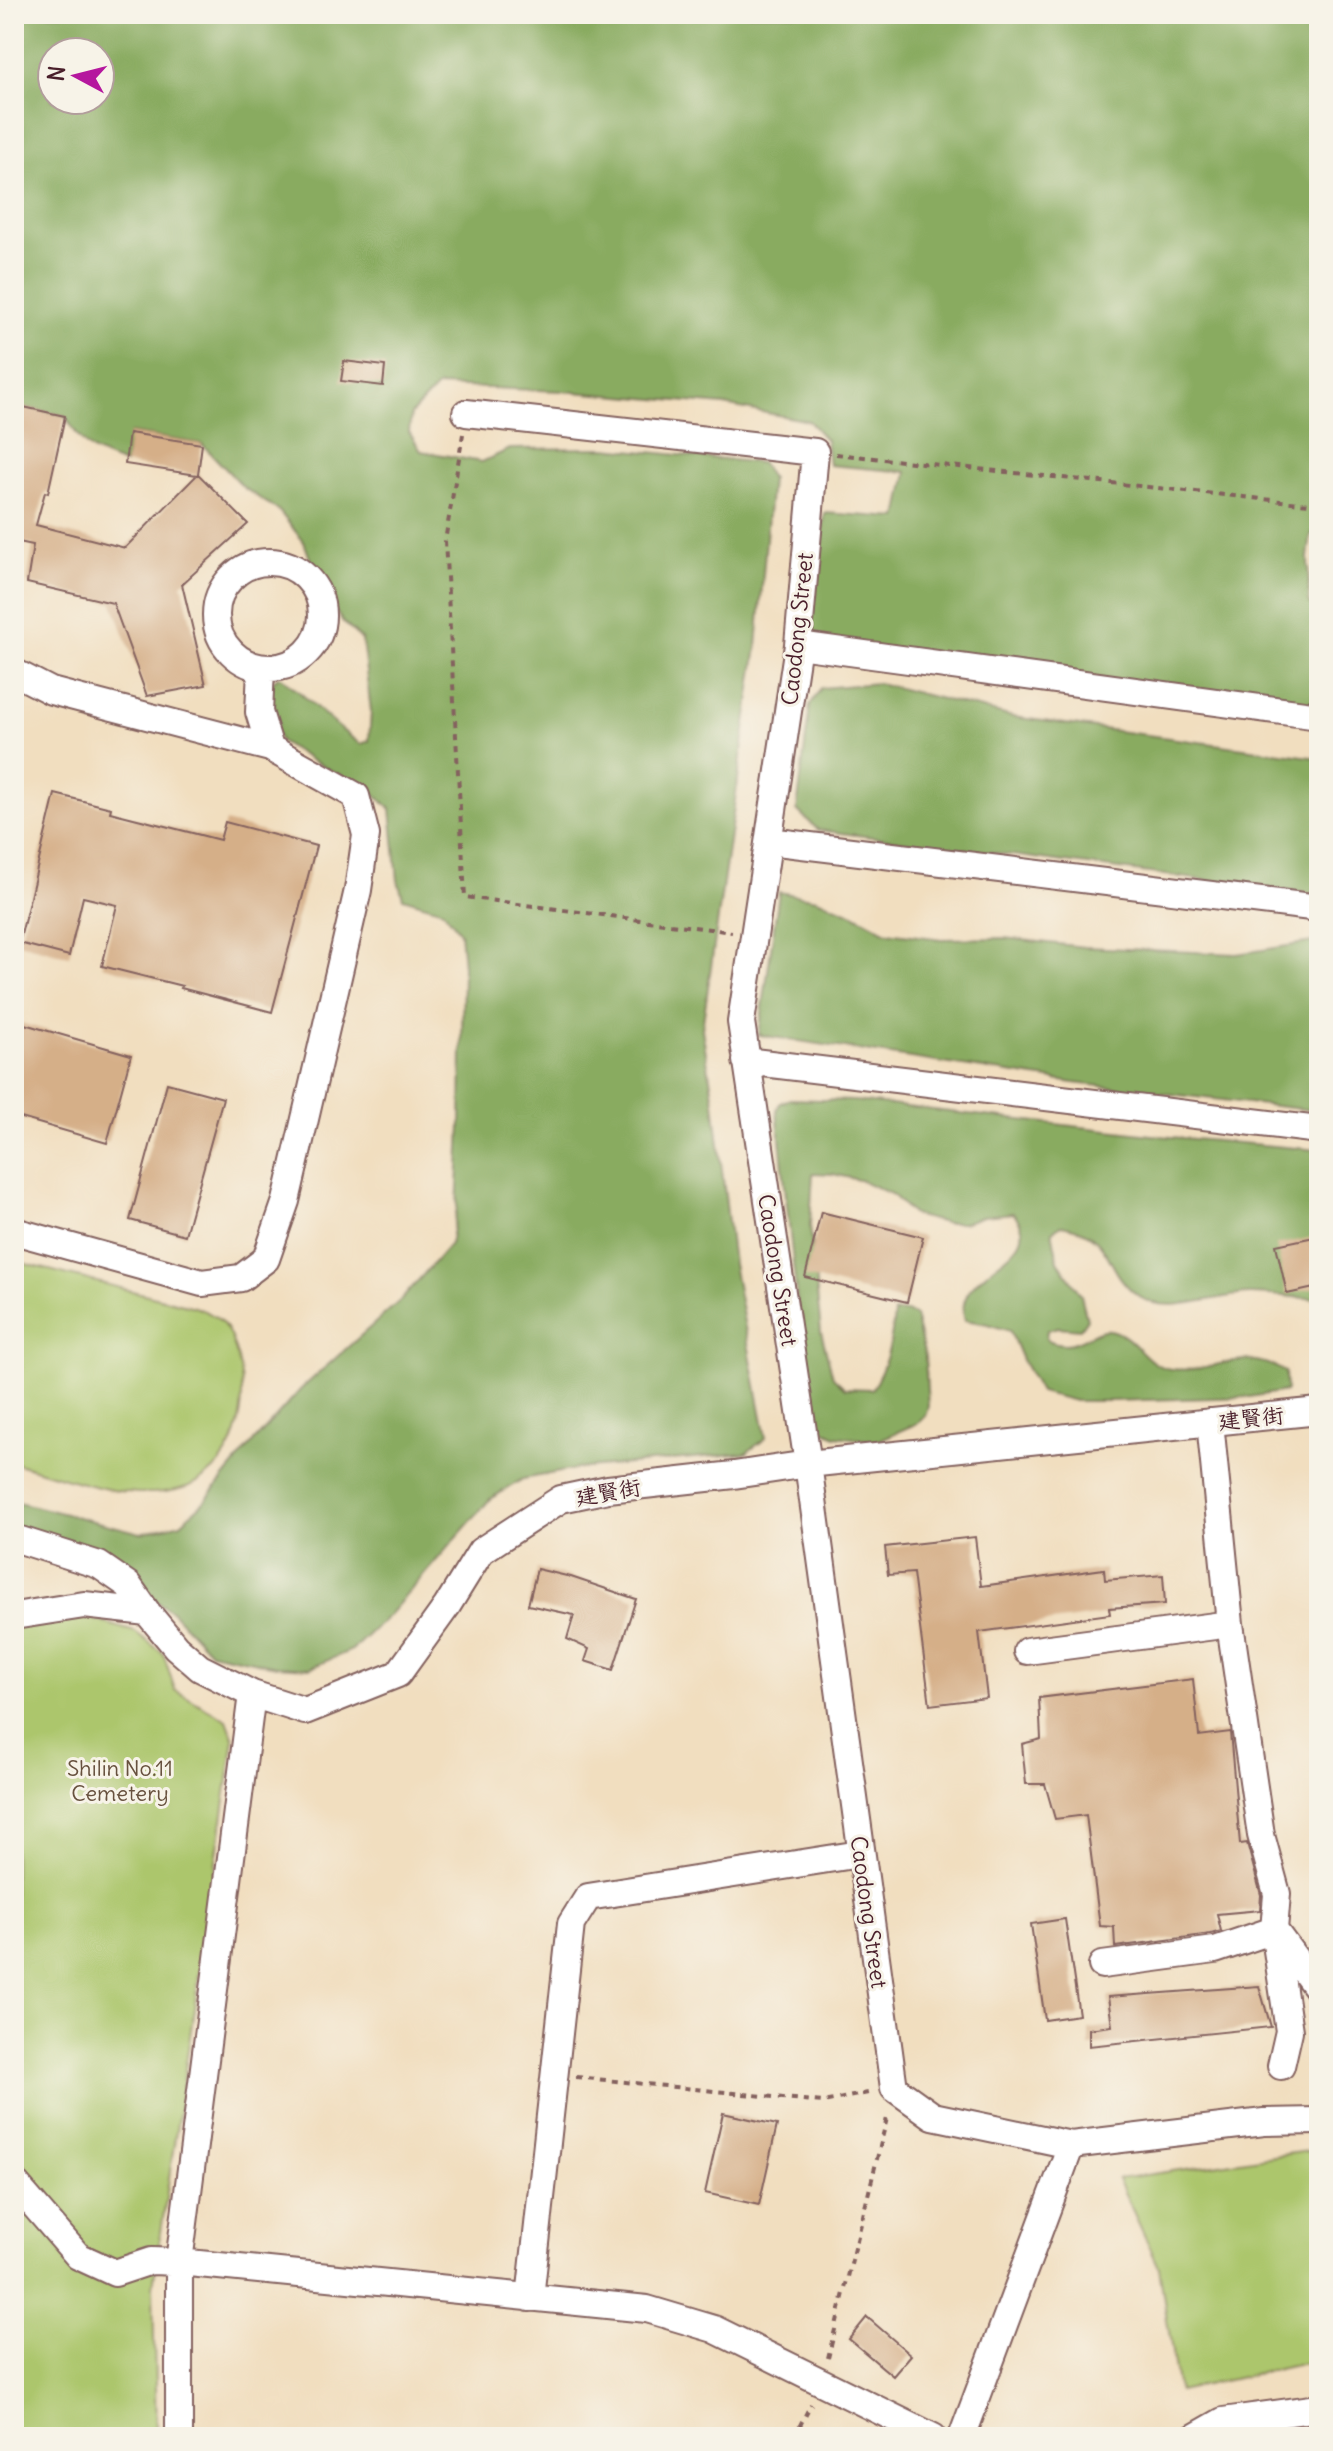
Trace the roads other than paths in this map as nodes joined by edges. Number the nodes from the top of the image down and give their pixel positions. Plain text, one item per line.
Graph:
1 (466, 413) road end
2 (798, 645) junction
3 (261, 669) junction
4 (14, 672) edge
5 (1319, 716) edge
6 (270, 748) junction
7 (769, 841) junction
8 (1319, 908) edge
9 (746, 1061) junction
10 (1319, 1130) edge
11 (14, 1231) edge
12 (1319, 1411) edge
13 (1210, 1422) junction
14 (808, 1464) junction
15 (14, 1538) edge
16 (147, 1612) junction
17 (14, 1616) edge
18 (1230, 1624) junction
19 (1027, 1651) dead end
20 (252, 1694) junction
21 (860, 1854) junction
22 (1274, 1930) junction
23 (1102, 1965) dead end
24 (1319, 1991) edge
25 (1281, 2066) dead end
26 (1319, 2121) edge
27 (1071, 2145) junction
28 (14, 2182) edge
29 (179, 2262) junction
30 (530, 2298) junction
31 (1319, 2408) edge
32 (179, 2437) edge
33 (933, 2437) edge
34 (962, 2437) edge
35 (1195, 2437) edge

1 - 2 street, Caodong Street
2 - 5 street
2 - 7 street, Caodong Street
3 - 3 street
3 - 6 street
4 - 6 street
6 - 11 street
7 - 8 street
7 - 9 street, Caodong Street
9 - 10 street
9 - 14 street, Caodong Street
12 - 13 street, 建賢街
13 - 14 street, 建賢街
13 - 18 street
14 - 20 street, 建賢街
14 - 21 street, Caodong Street
15 - 16 street, 建賢街
16 - 17 street
16 - 20 street, 建賢街
18 - 19 street
18 - 22 street
20 - 29 street
21 - 27 street, Caodong Street
21 - 30 street
22 - 23 street
22 - 24 street
22 - 25 street
26 - 27 street
27 - 34 street
28 - 29 street
29 - 30 street
29 - 32 street
30 - 33 street
31 - 35 street

